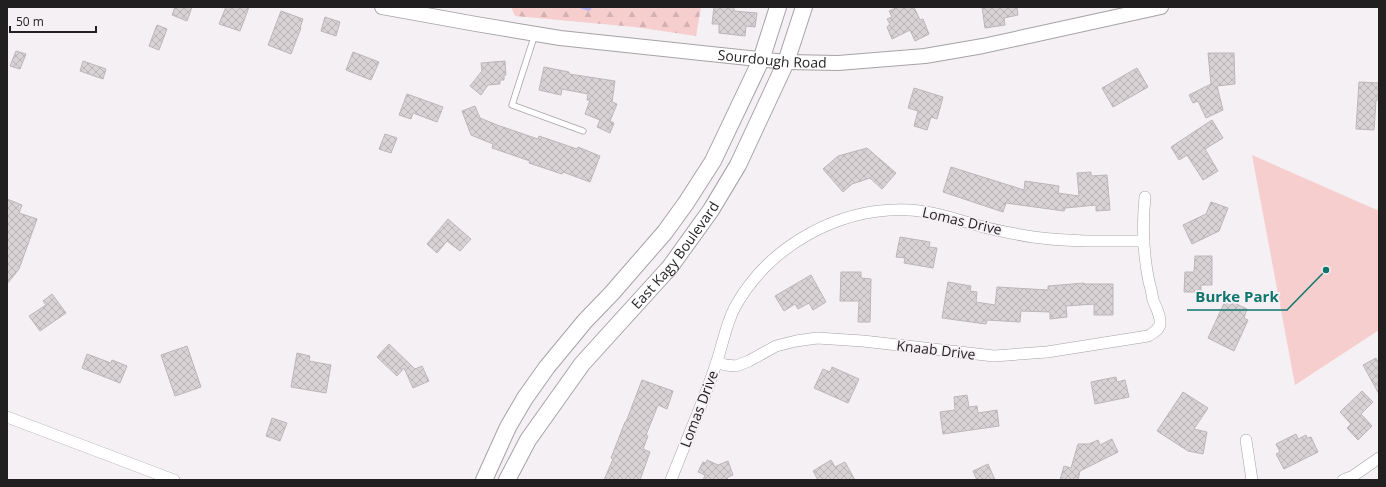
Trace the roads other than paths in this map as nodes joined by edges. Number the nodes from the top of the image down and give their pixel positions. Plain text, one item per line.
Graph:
1 (382, 7) edge
2 (778, 7) edge
3 (804, 7) edge
4 (1161, 7) edge
5 (535, 34) junction
6 (761, 60) junction
7 (786, 62) junction
8 (583, 131) dead end
9 (1145, 197) dead end
10 (1144, 241) junction
11 (717, 362) junction
12 (7, 417) edge
13 (1246, 440) dead end
14 (1379, 458) edge
15 (174, 480) edge
16 (484, 480) edge
17 (507, 480) edge
18 (671, 480) edge
19 (1252, 480) edge
20 (1343, 480) edge

1 - 5 street, Sourdough Road
2 - 6 main road, East Kagy Boulevard
3 - 7 main road, East Kagy Boulevard
4 - 7 street, Sourdough Road
5 - 6 street, Sourdough Road
5 - 8 lane
6 - 7 street, Sourdough Road
6 - 16 main road, East Kagy Boulevard
7 - 17 main road, East Kagy Boulevard
9 - 10 street
10 - 11 street, Lomas Drive
10 - 11 street, Knaab Drive
11 - 18 street, Lomas Drive
12 - 15 street
13 - 19 street
14 - 20 street

